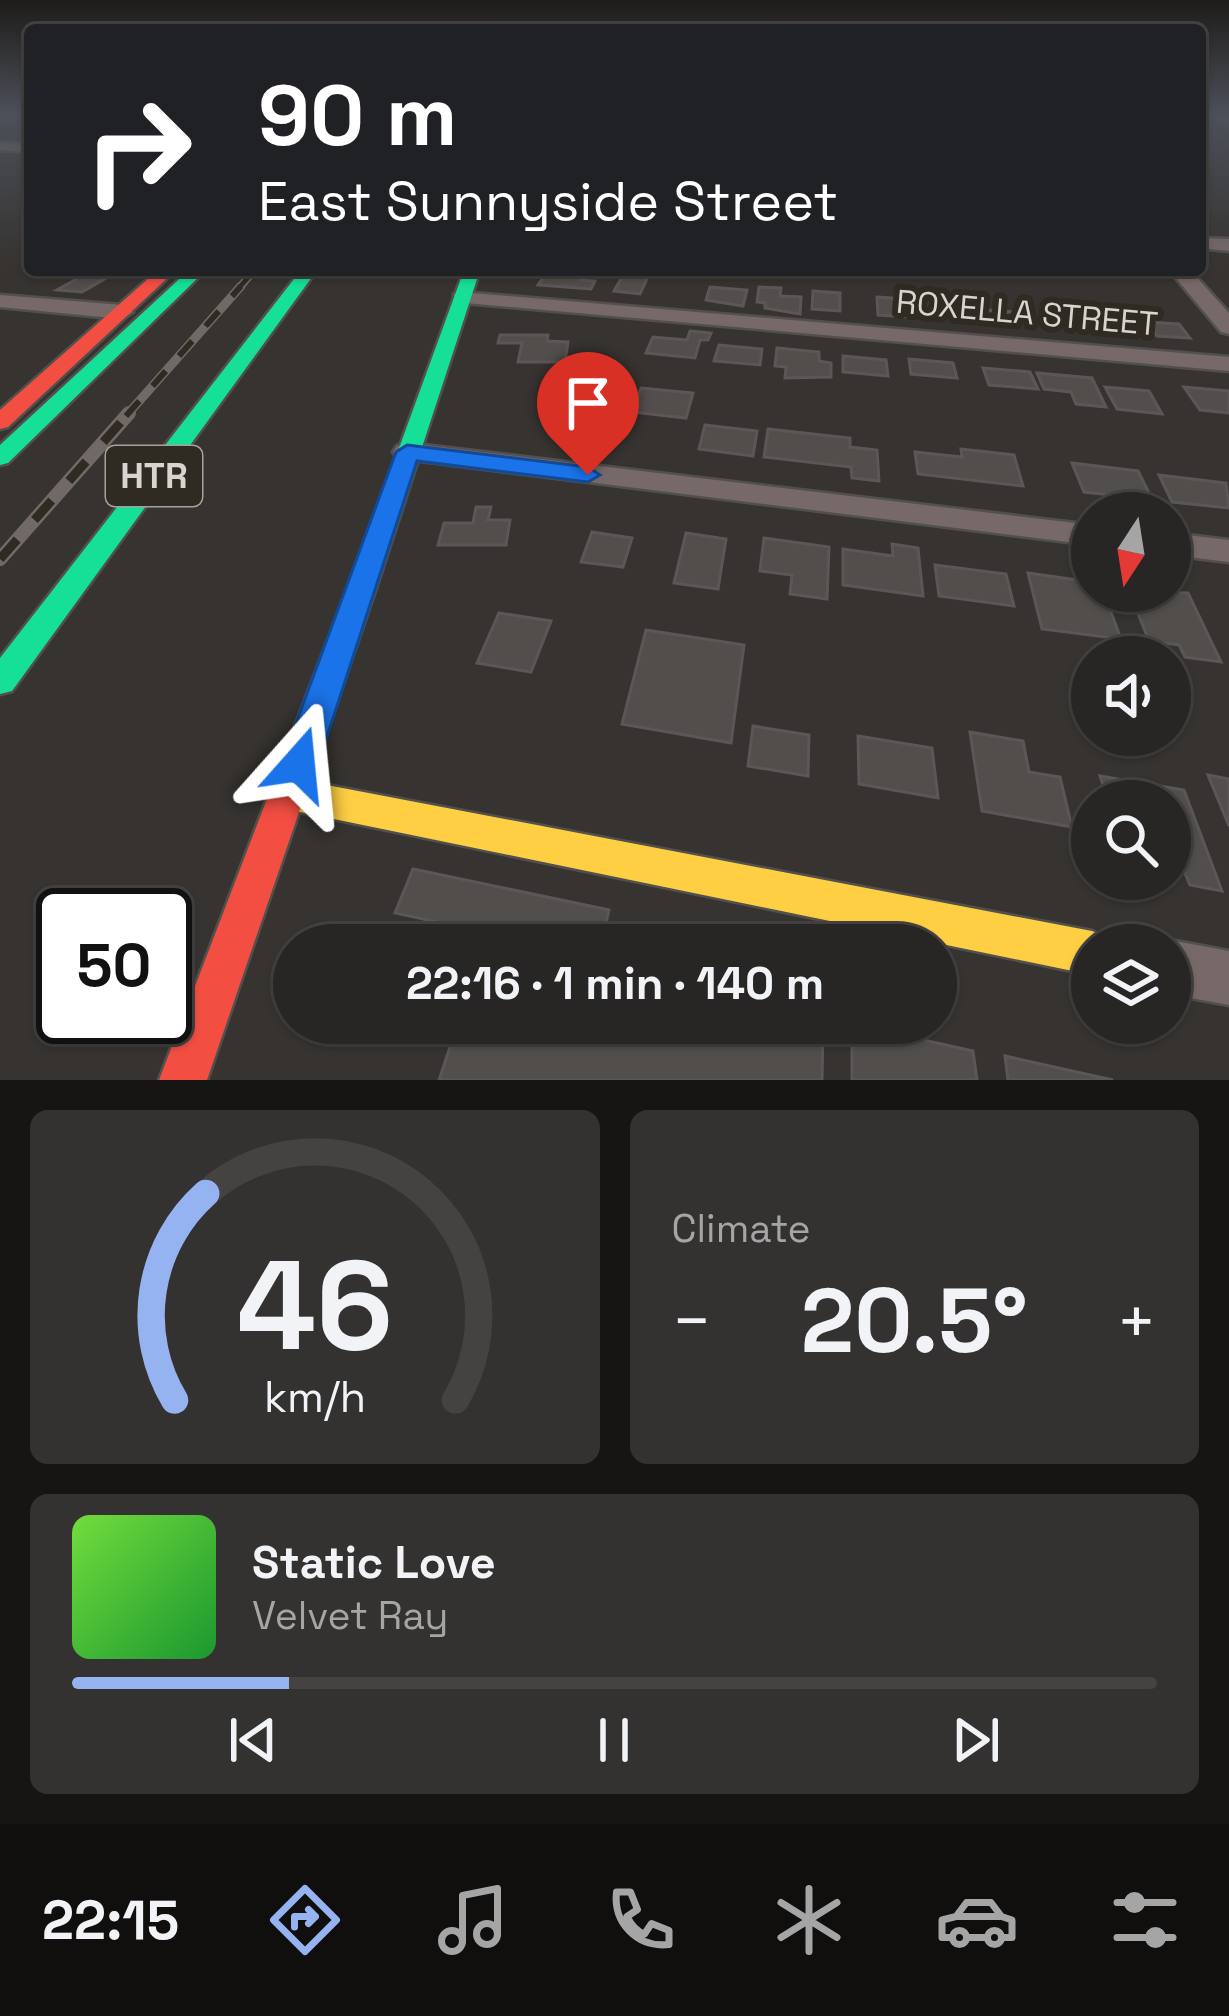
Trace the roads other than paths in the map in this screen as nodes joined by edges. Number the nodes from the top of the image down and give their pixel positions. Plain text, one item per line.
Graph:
1 (161, 276) edge
2 (192, 276) edge
3 (304, 276) edge
4 (470, 276) edge
5 (1184, 276) edge
6 (461, 298) junction
7 (0, 301) edge
8 (122, 312) junction
9 (1229, 327) edge
10 (1229, 364) edge
11 (0, 422) edge
12 (407, 452) junction
13 (0, 458) edge
14 (1071, 532) edge
15 (1191, 546) edge
16 (1229, 551) edge
17 (0, 682) edge
18 (290, 794) junction
19 (1071, 948) edge
20 (1191, 971) edge
21 (1229, 978) edge
22 (183, 1080) edge

1 - 8 main road
2 - 13 main road
3 - 17 main road, HTR
4 - 6 main road
5 - 9 street
6 - 10 street, ROXELLA STREET
6 - 12 main road
7 - 8 street
8 - 11 main road
12 - 14 street
12 - 18 main road
15 - 16 street
18 - 19 main road
18 - 22 main road
20 - 21 street

